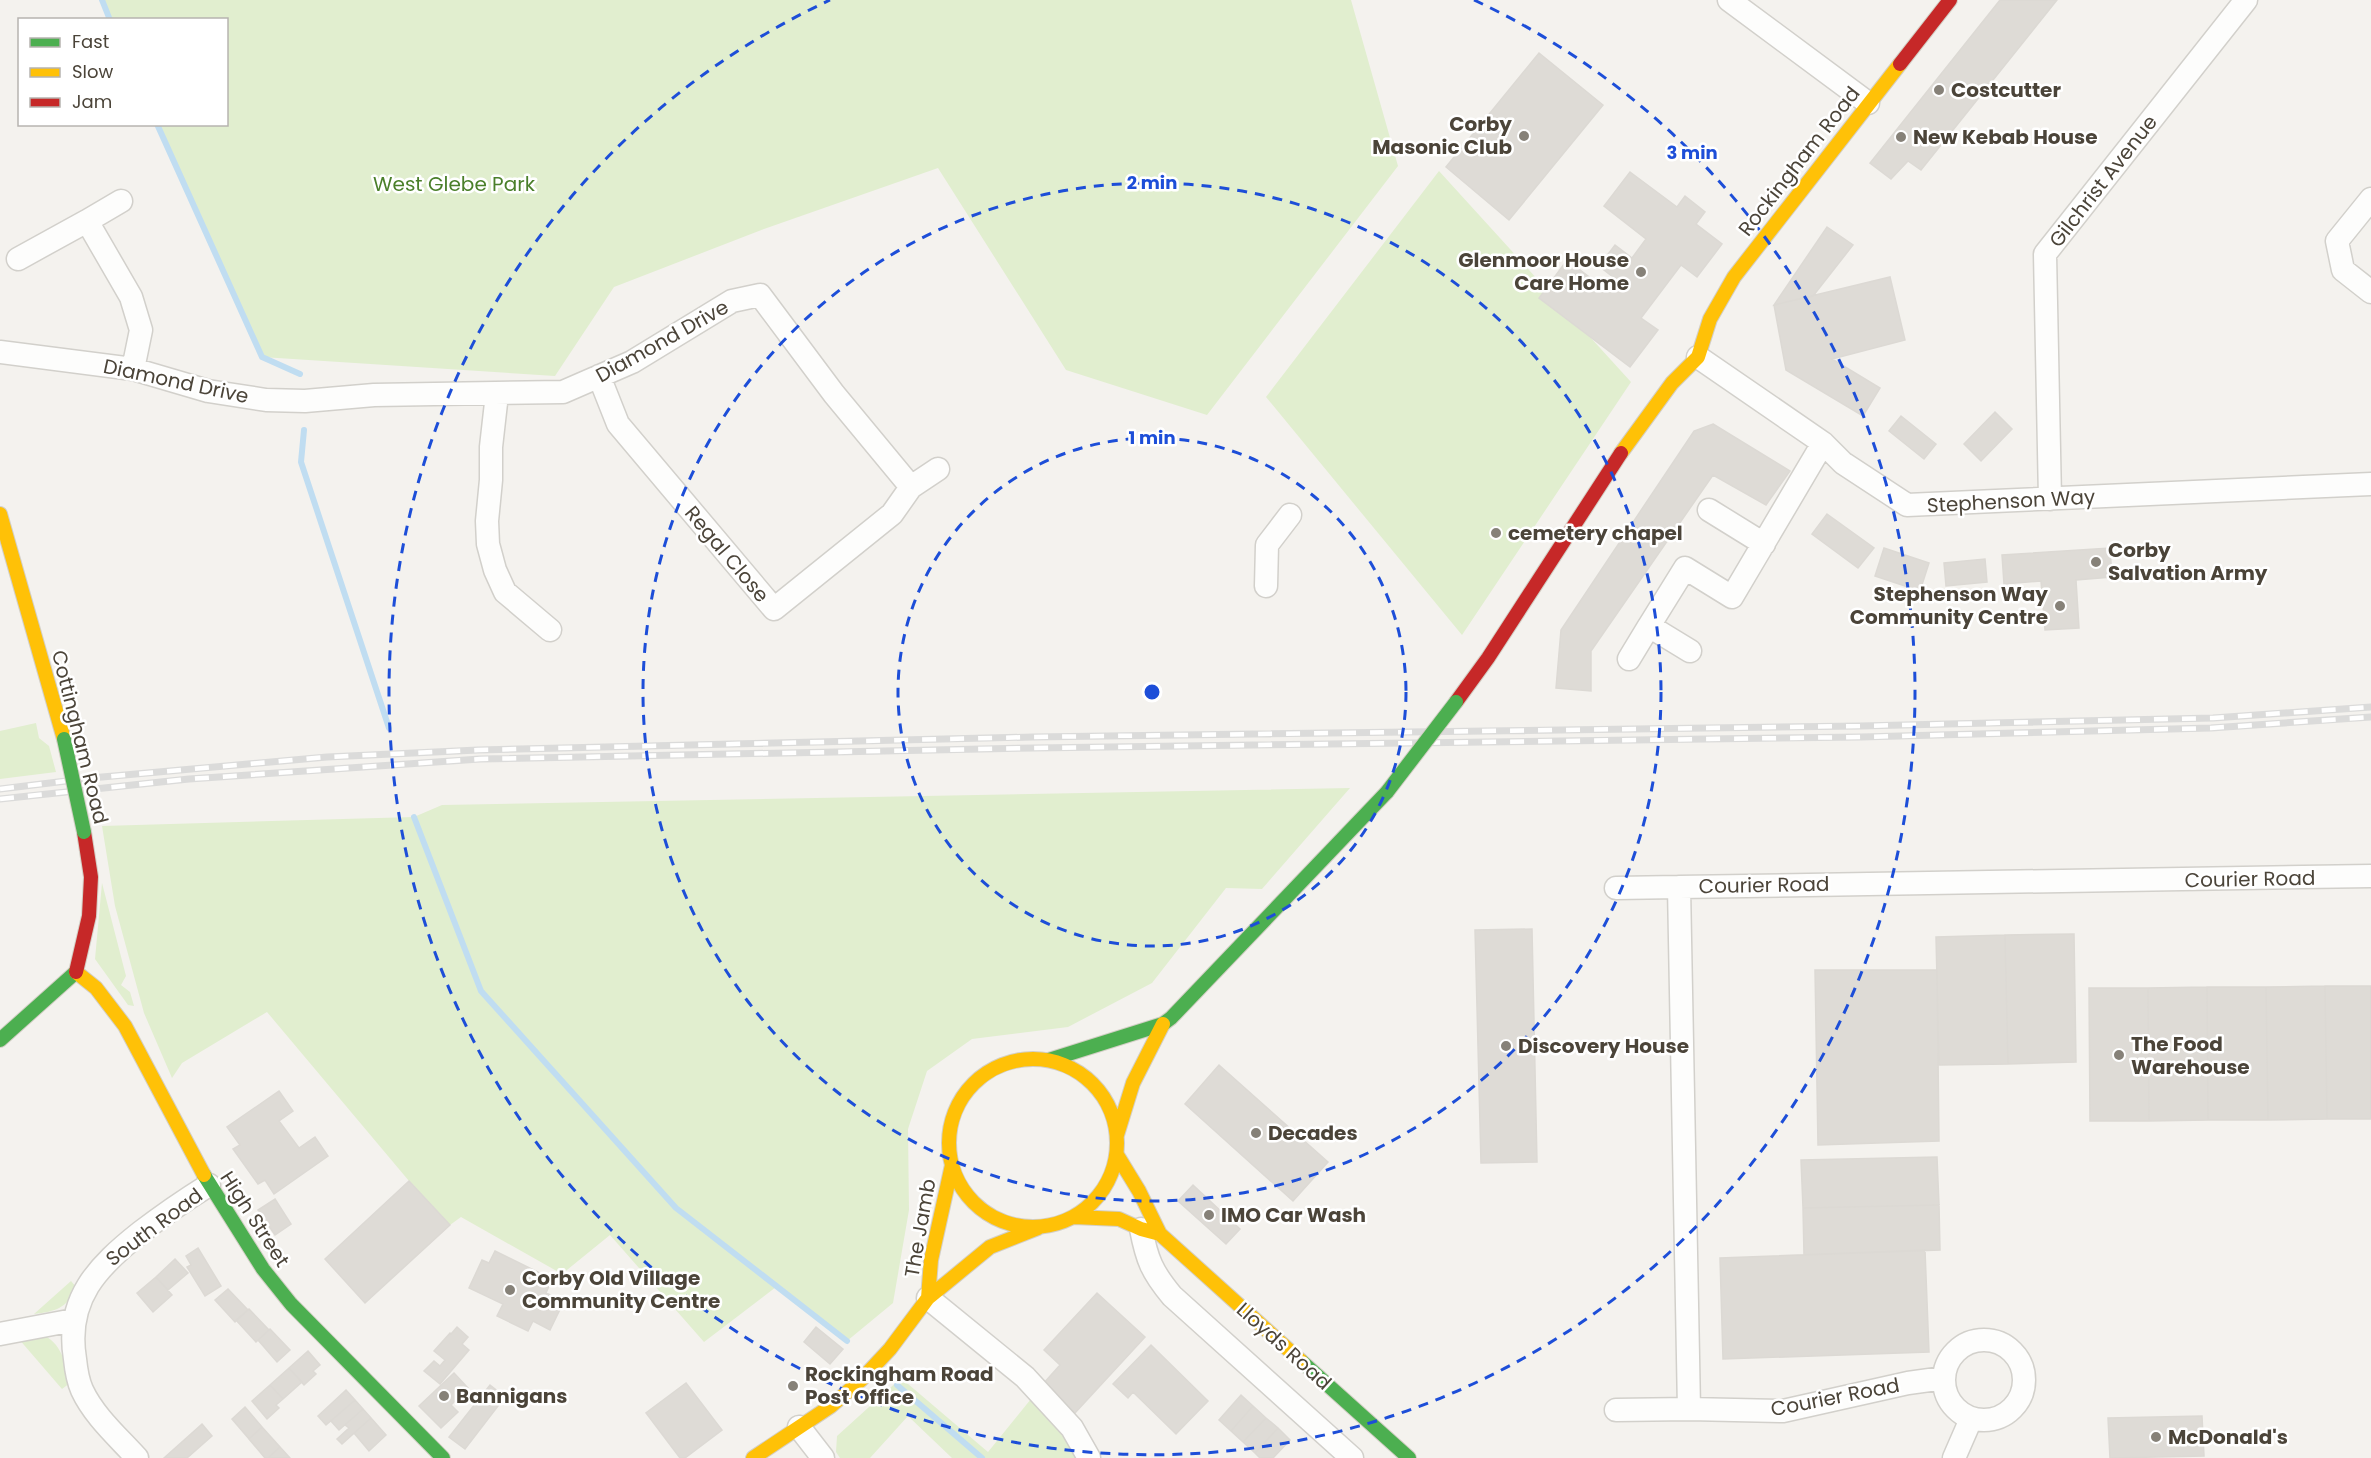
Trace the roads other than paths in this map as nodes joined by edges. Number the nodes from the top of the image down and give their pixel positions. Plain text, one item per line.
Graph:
1 (1729, 0) edge
2 (1950, 0) edge
3 (2246, 0) edge
4 (1868, 103) junction
5 (2371, 199) edge
6 (121, 201) dead end
7 (87, 221) junction
8 (18, 259) dead end
9 (2371, 292) edge
10 (0, 352) edge
11 (1698, 357) junction
12 (133, 369) junction
13 (599, 376) junction
14 (497, 394) junction
15 (1823, 443) junction
16 (938, 469) dead end
17 (2371, 484) edge
18 (912, 487) junction
19 (2050, 499) junction
20 (1709, 510) dead end
21 (0, 514) edge
22 (1290, 515) dead end
23 (1764, 544) junction
24 (1266, 586) dead end
25 (1649, 626) junction
26 (550, 630) dead end
27 (1690, 651) dead end
28 (1629, 659) dead end
29 (2371, 876) edge
30 (1679, 887) junction
31 (1616, 888) dead end
32 (76, 972) junction
33 (1163, 1024) junction
34 (0, 1040) edge
35 (1049, 1060) junction
36 (1117, 1135) junction
37 (1117, 1155) junction
38 (952, 1165) junction
39 (209, 1185) junction
40 (1074, 1217) junction
41 (1040, 1227) junction
42 (1151, 1232) junction
43 (928, 1298) junction
44 (74, 1320) junction
45 (0, 1334) edge
46 (1944, 1378) junction
47 (1689, 1409) junction
48 (1616, 1410) dead end
49 (1971, 1419) junction
50 (799, 1427) junction
51 (137, 1458) edge
52 (443, 1458) edge
53 (753, 1458) edge
54 (823, 1458) edge
55 (1089, 1458) edge
56 (1352, 1458) edge
57 (1409, 1458) edge
58 (1954, 1458) edge

1 - 4 street
2 - 4 main road, Rockingham Road
3 - 19 street, Gilchrist Avenue
4 - 11 main road, Rockingham Road
5 - 9 street
6 - 7 street
7 - 8 street
7 - 12 street
10 - 12 street, Diamond Drive
11 - 15 street, Stephenson Way
11 - 33 main road, bridge
12 - 14 street, Diamond Drive
13 - 14 street, Diamond Drive
13 - 18 street, Diamond Drive
13 - 18 street, Regal Close
14 - 26 street
15 - 19 street, Stephenson Way
15 - 23 street
16 - 18 street, Regal Close
17 - 19 street, Stephenson Way
20 - 23 street
21 - 32 main road, Cottingham Road, bridge
22 - 24 street
23 - 25 street
25 - 27 street
25 - 28 street
29 - 30 street, Courier Road
30 - 31 street
30 - 47 street, Courier Road
32 - 34 main road
32 - 39 main road, High Street
33 - 35 main road
33 - 36 main road
35 - 36 main road
35 - 38 main road
36 - 37 main road
37 - 40 main road
37 - 42 main road, Lloyds Road
38 - 41 main road
38 - 43 main road, The Jamb
39 - 44 street, South Road
39 - 52 main road, High Street
40 - 41 main road
40 - 42 main road, Lloyds Road
41 - 43 main road, The Jamb
42 - 56 street, Lloyds Road
42 - 57 main road, Lloyds Road
43 - 50 main road, The Jamb
43 - 55 street
44 - 45 street
44 - 51 street, South Road
46 - 47 street, Courier Road
46 - 49 street
46 - 49 street
47 - 48 street, Courier Road
49 - 58 street
50 - 53 main road, The Jamb
50 - 54 street

